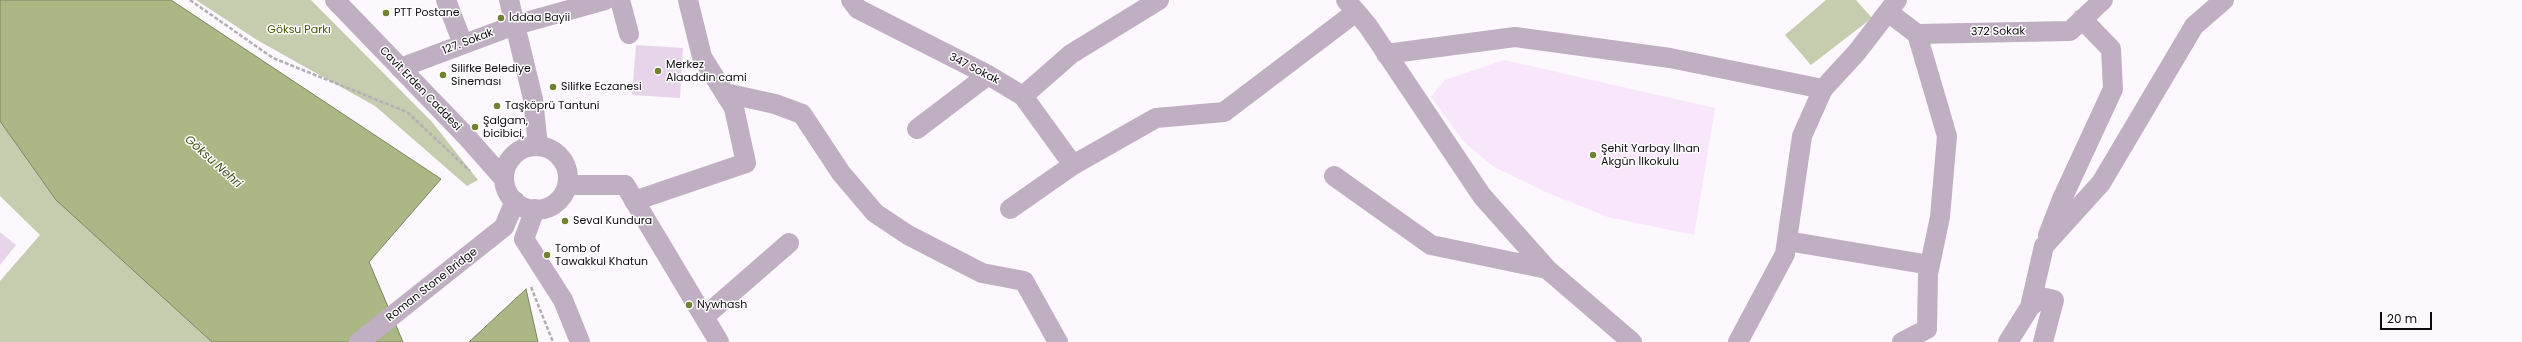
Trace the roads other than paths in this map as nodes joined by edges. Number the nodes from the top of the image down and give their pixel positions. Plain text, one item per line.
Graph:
1 (334, 0) edge
2 (446, 0) edge
3 (509, 0) edge
4 (605, 0) edge
5 (620, 0) edge
6 (688, 0) edge
7 (851, 0) edge
8 (1159, 0) edge
9 (2103, 0) edge
10 (2224, 0) edge
11 (1351, 6) edge
12 (1892, 6) edge
13 (2082, 19) junction
14 (515, 24) junction
15 (629, 34) dead end
16 (1917, 34) junction
17 (463, 44) junction
18 (1386, 54) junction
19 (400, 68) junction
20 (988, 75) junction
21 (1823, 89) junction
22 (725, 93) junction
23 (1023, 96) junction
24 (917, 129) dead end
25 (538, 146) junction
26 (1073, 165) junction
27 (1334, 176) dead end
28 (504, 179) junction
29 (567, 185) junction
30 (515, 201) junction
31 (634, 201) junction
32 (535, 209) junction
33 (1010, 209) dead end
34 (1786, 241) junction
35 (789, 243) dead end
36 (2044, 246) junction
37 (1930, 265) junction
38 (1547, 269) junction
39 (2030, 307) junction
40 (704, 317) junction
41 (359, 342) edge
42 (580, 342) edge
43 (719, 342) edge
44 (1058, 342) edge
45 (1632, 342) edge
46 (1738, 342) edge
47 (1902, 342) edge
48 (2008, 342) edge
49 (2043, 342) edge

1 - 19 street, Cavit Erden Caddesi
2 - 17 street
3 - 14 street
4 - 14 street, 127. Sokak
5 - 15 street
6 - 22 street
7 - 20 street, 347 Sokak
8 - 23 street
9 - 13 street, 372 Sokak
10 - 36 street
11 - 18 street
11 - 26 street
12 - 16 street
12 - 21 street
13 - 16 street, 372 Sokak
13 - 36 street
14 - 17 street, 127. Sokak
14 - 25 street
16 - 37 street
17 - 19 street, 127. Sokak
18 - 21 street
18 - 38 street
19 - 28 street, Cavit Erden Caddesi
20 - 23 street, 347 Sokak
20 - 24 street
21 - 34 street
22 - 31 street
22 - 44 street
23 - 26 street, 347 Sokak
25 - 28 street
25 - 29 street
26 - 33 street
27 - 38 street
28 - 30 street
29 - 31 street
29 - 32 street
30 - 32 street
30 - 41 street, Roman Stone Bridge
31 - 40 street
32 - 42 street
34 - 37 street
34 - 46 street
35 - 40 street
36 - 39 street
37 - 47 street
38 - 45 street
39 - 48 street
39 - 49 street
40 - 43 street

